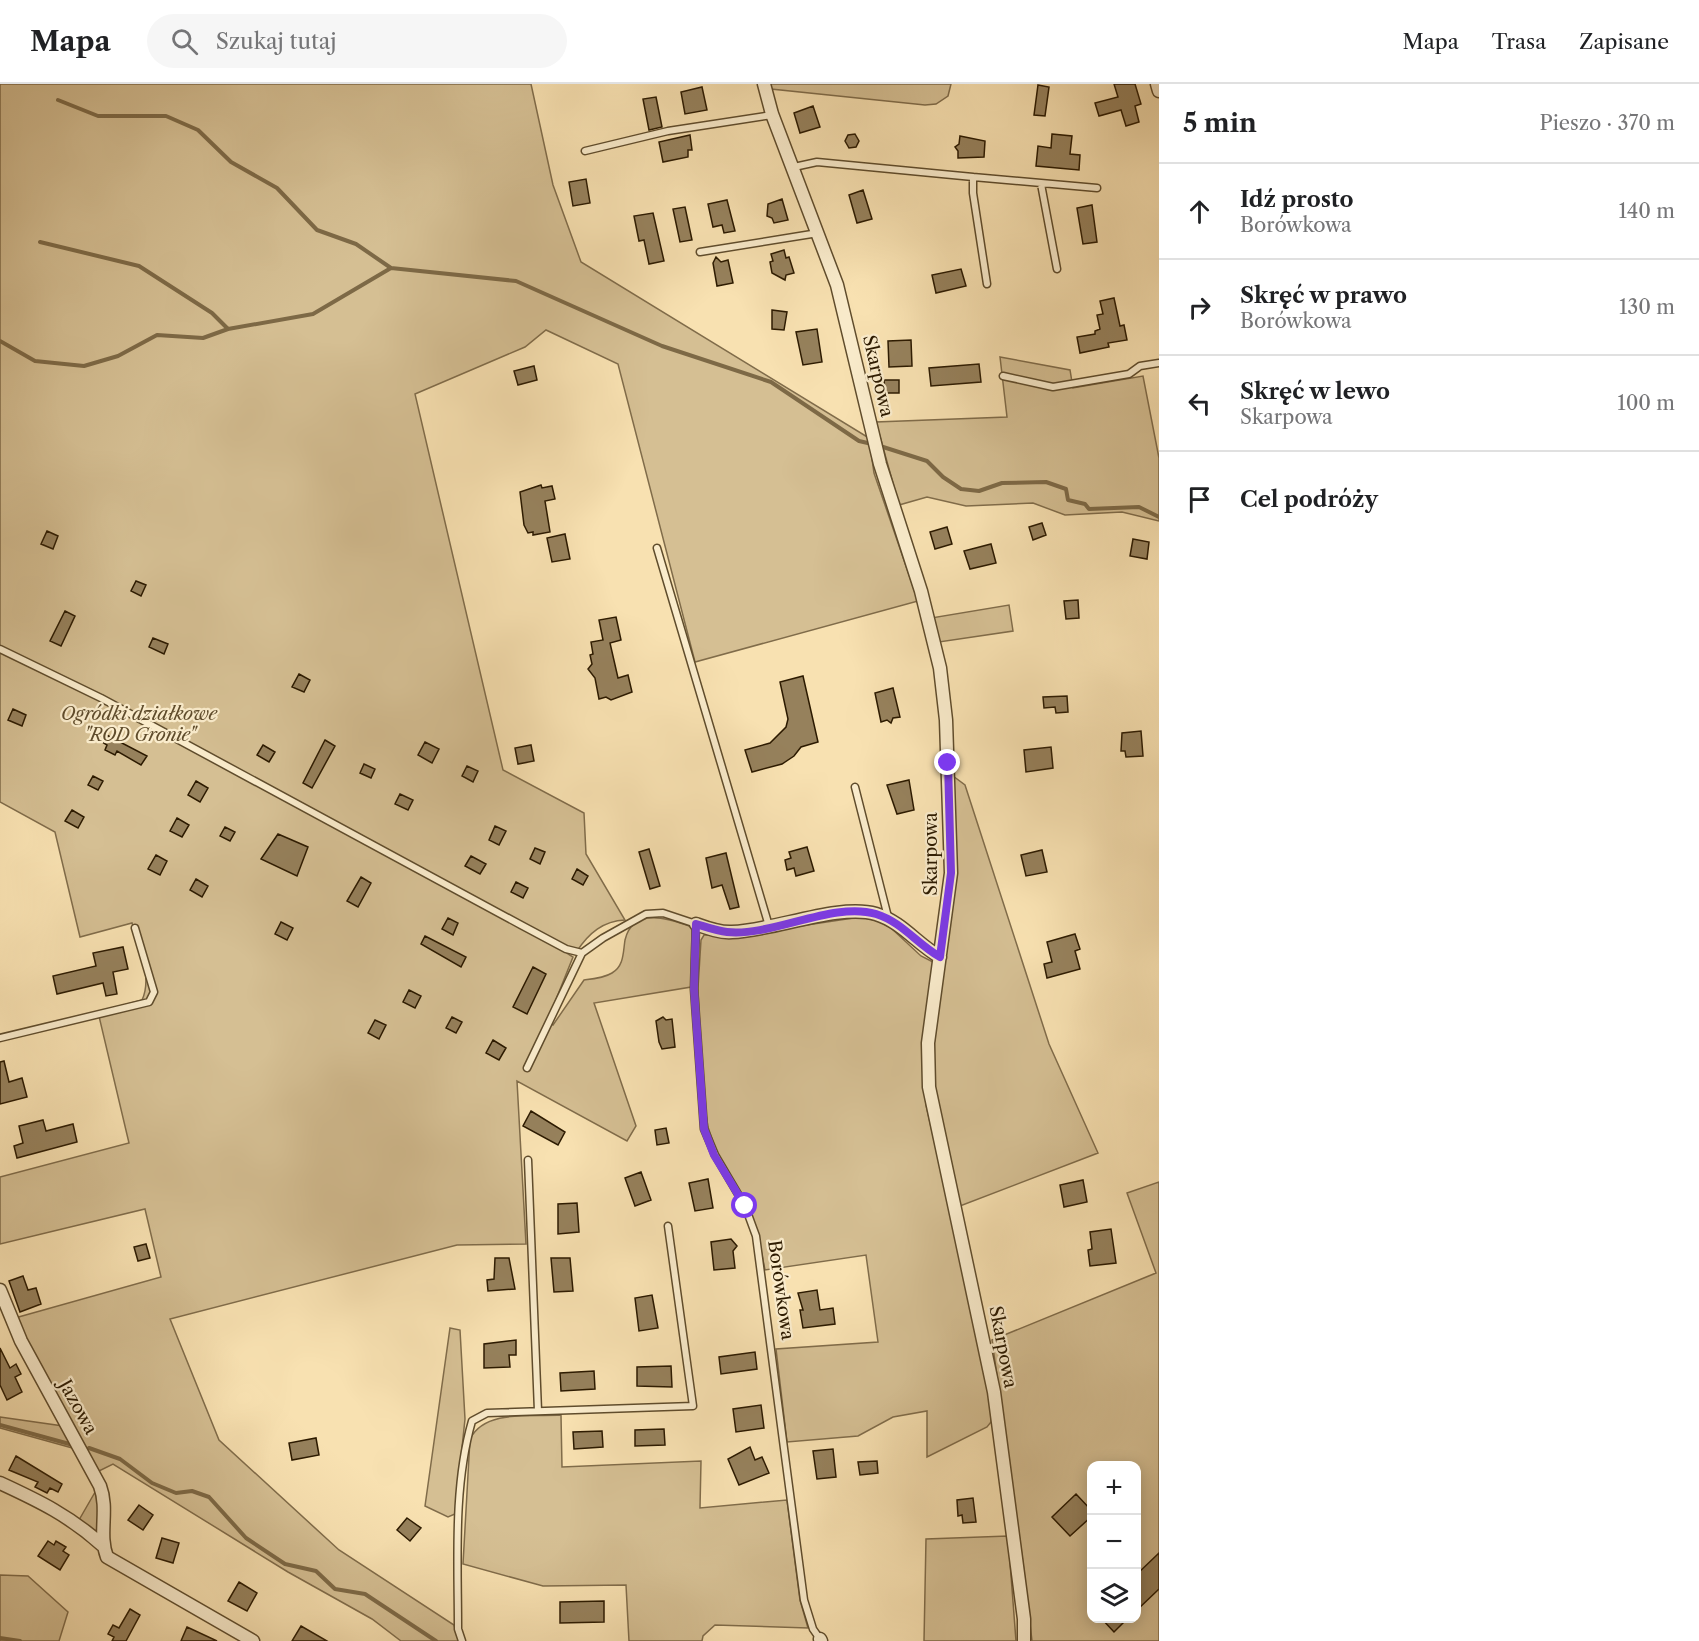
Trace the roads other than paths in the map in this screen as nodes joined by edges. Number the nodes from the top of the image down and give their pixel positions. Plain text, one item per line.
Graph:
1 (764, 84) edge
2 (1157, 84) edge
3 (1159, 91) edge
4 (772, 114) junction
5 (585, 151) dead end
6 (794, 167) junction
7 (973, 177) junction
8 (1041, 184) junction
9 (1096, 188) dead end
10 (819, 233) junction
11 (700, 252) dead end
12 (1057, 269) dead end
13 (987, 284) dead end
14 (1159, 363) edge
15 (1004, 376) dead end
16 (657, 548) dead end
17 (0, 649) edge
18 (855, 787) dead end
19 (888, 918) junction
20 (696, 924) junction
21 (769, 927) junction
22 (135, 928) dead end
23 (582, 954) junction
24 (940, 957) junction
25 (0, 1038) edge
26 (527, 1068) dead end
27 (528, 1160) dead end
28 (668, 1226) dead end
29 (0, 1290) edge
30 (538, 1412) junction
31 (0, 1483) edge
32 (102, 1545) junction
33 (820, 1640) edge
34 (253, 1641) edge
35 (462, 1641) edge
36 (1024, 1641) edge

1 - 4 street, Skarpowa
2 - 3 street
4 - 5 lane
4 - 6 street, Skarpowa
6 - 7 lane
6 - 10 street, Skarpowa
7 - 8 lane
7 - 13 lane
8 - 9 lane
8 - 12 lane
10 - 11 lane
10 - 24 street, Skarpowa
14 - 15 lane
16 - 21 lane
17 - 23 lane
18 - 19 lane
19 - 21 street
19 - 24 street
20 - 21 street
20 - 23 lane
20 - 33 lane, Borówkowa
22 - 25 lane
23 - 26 lane
24 - 36 street, Skarpowa
27 - 30 lane
28 - 30 lane
29 - 32 street, Jazowa
30 - 35 lane
31 - 32 street
32 - 34 street

